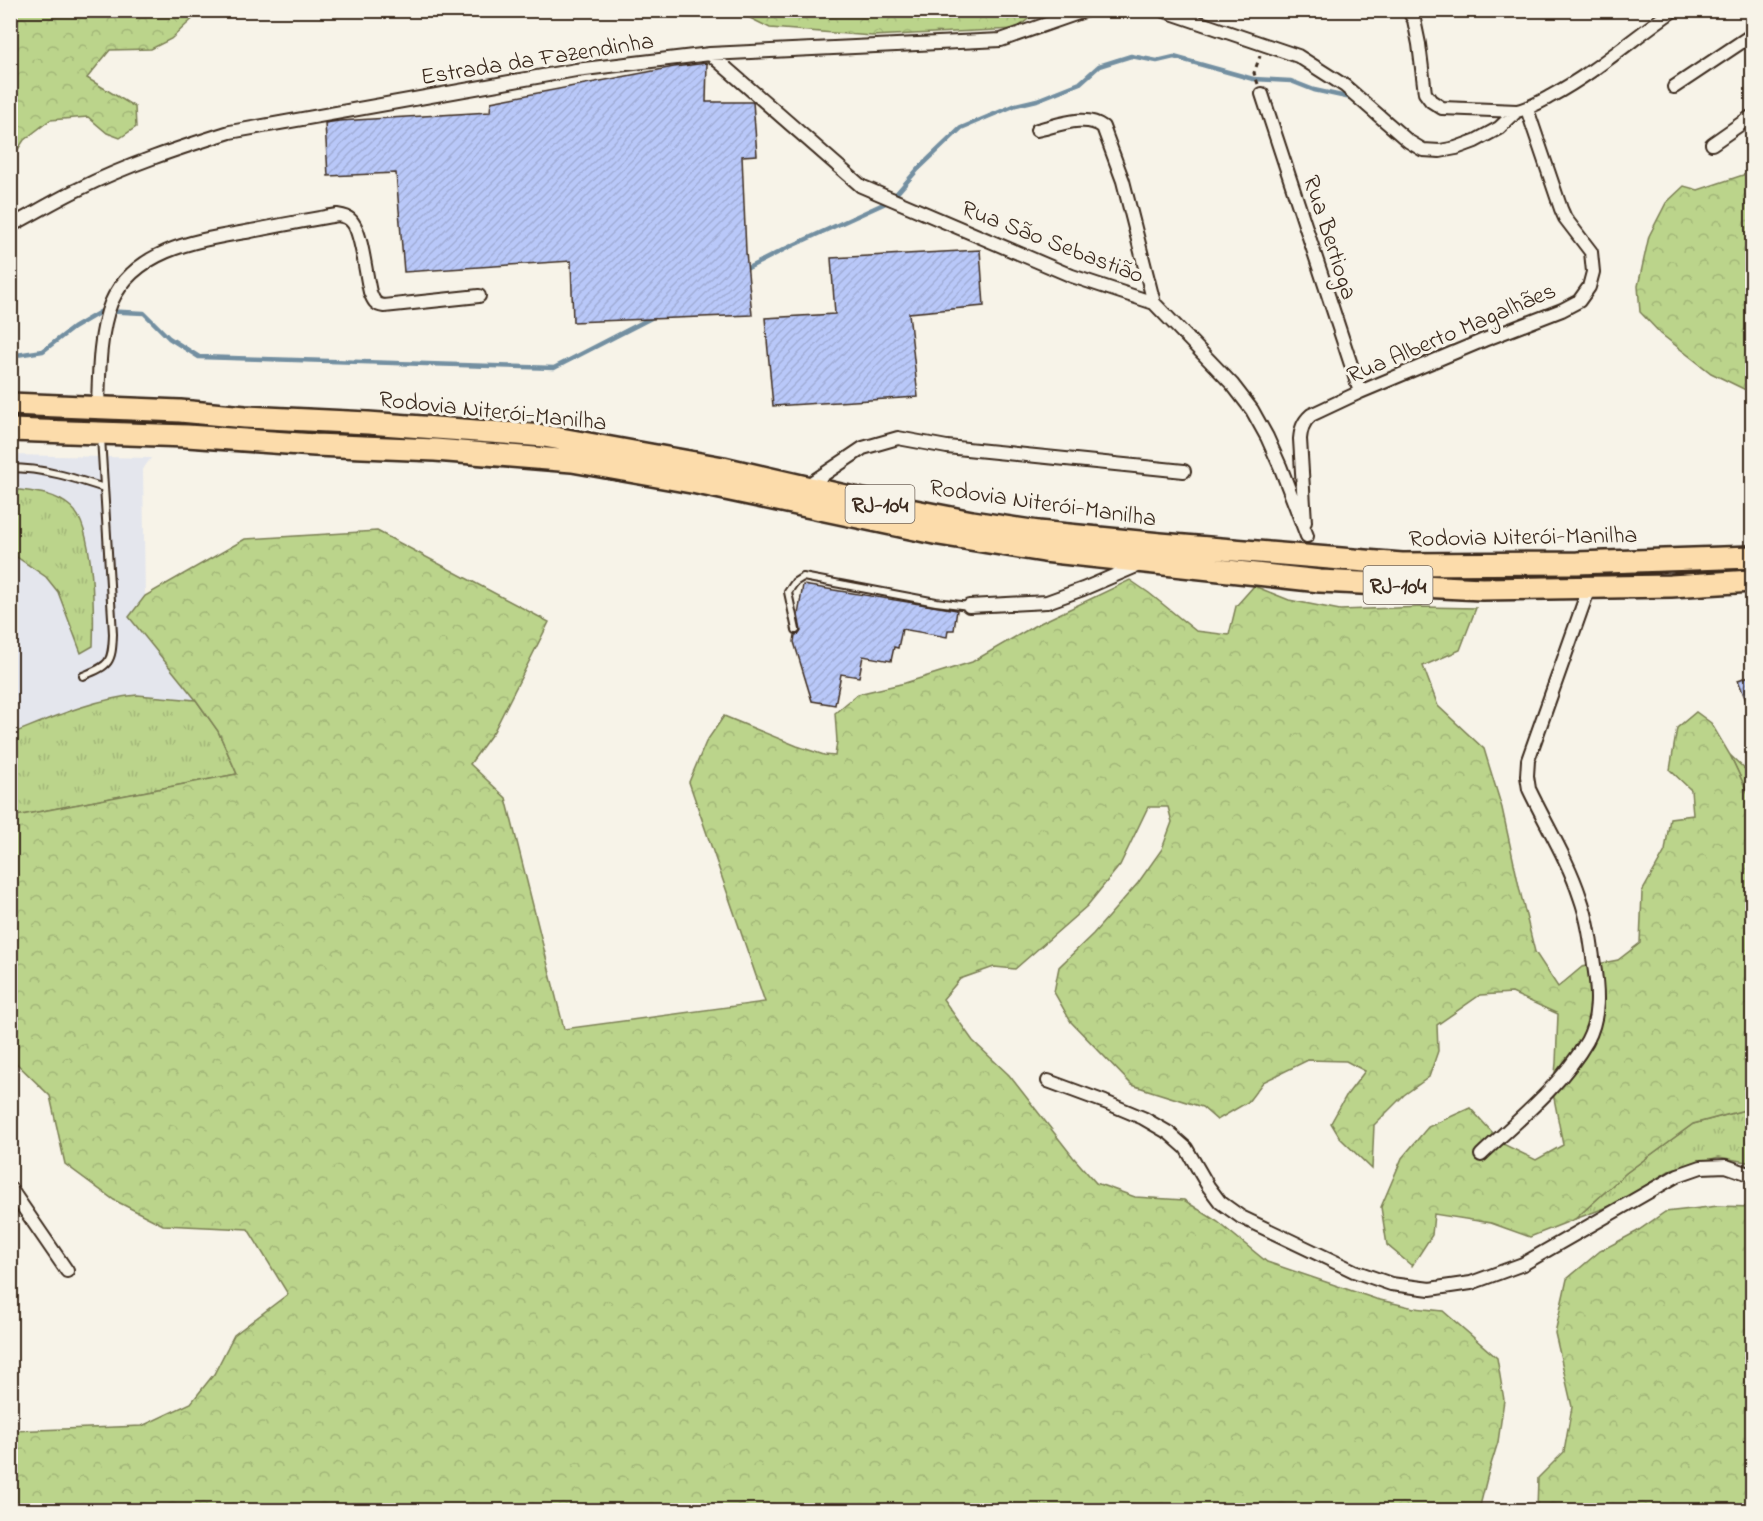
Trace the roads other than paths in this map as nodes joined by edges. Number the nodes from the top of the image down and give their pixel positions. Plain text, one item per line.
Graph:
1 (1087, 10) edge
2 (1162, 10) edge
3 (1408, 10) edge
4 (1674, 10) edge
5 (1752, 35) edge
6 (710, 54) junction
7 (1674, 87) dead end
8 (1262, 94) dead end
9 (1522, 110) junction
10 (1752, 116) edge
11 (1036, 130) dead end
12 (1712, 144) dead end
13 (10, 226) edge
14 (479, 296) dead end
15 (1154, 303) junction
16 (1360, 392) junction
17 (10, 404) edge
18 (98, 407) junction
19 (10, 430) edge
20 (101, 433) junction
21 (10, 468) edge
22 (1185, 471) dead end
23 (805, 487) junction
24 (104, 488) junction
25 (1307, 546) junction
26 (1752, 557) edge
27 (1143, 563) junction
28 (1752, 581) edge
29 (1589, 588) junction
30 (969, 606) joint
31 (796, 630) dead end
32 (83, 676) dead end
33 (1048, 1081) dead end
34 (1481, 1155) dead end
35 (1752, 1175) edge
36 (10, 1188) edge
37 (67, 1271) dead end

1 - 6 street, Estrada da Fazendinha
2 - 9 street
3 - 9 street
4 - 9 street
5 - 7 street
6 - 13 street, Estrada da Fazendinha
6 - 15 street, Rua São Sebastião
8 - 16 street, Rua Bertioga
9 - 16 street, Rua Alberto Magalhães
10 - 12 street
11 - 15 street
14 - 18 street
15 - 25 street, Rua São Sebastião
16 - 25 street, Rua Alberto Magalhães
17 - 18 highway, Rodovia Niterói-Manilha / RJ-104
18 - 23 highway, Rodovia Niterói-Manilha / RJ-104
19 - 20 highway, Rodovia Niterói-Manilha / RJ-104
20 - 24 lane
20 - 27 highway, Rodovia Niterói-Manilha / RJ-104
21 - 24 lane
22 - 23 street
23 - 25 highway, Rodovia Niterói-Manilha / RJ-104
24 - 32 lane
25 - 26 highway, Rodovia Niterói-Manilha / RJ-104
27 - 29 highway, Rodovia Niterói-Manilha / RJ-104
27 - 30 street
28 - 29 highway, Rodovia Niterói-Manilha / RJ-104
29 - 34 street
30 - 31 lane
33 - 35 street
36 - 37 street

